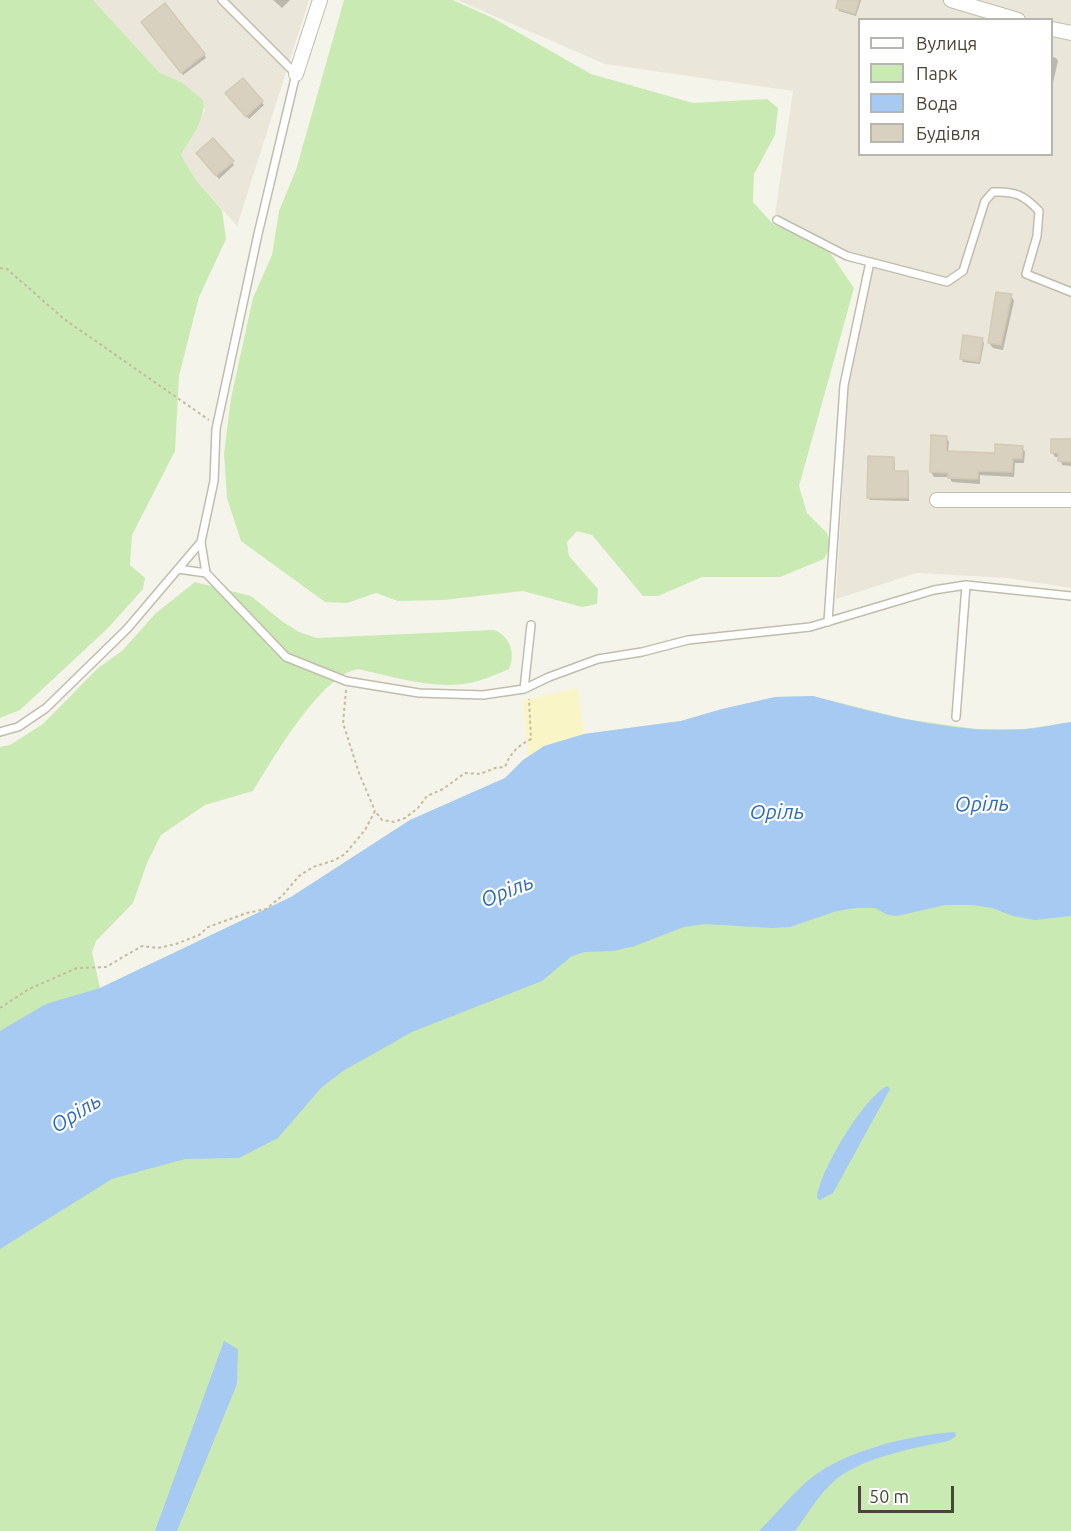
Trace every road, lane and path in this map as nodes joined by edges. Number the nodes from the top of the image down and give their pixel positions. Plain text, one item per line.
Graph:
1 (222, 0) edge
2 (320, 0) edge
3 (951, 0) edge
4 (1011, 18) edge
5 (1053, 29) edge
6 (1071, 33) edge
7 (296, 74) junction
8 (777, 220) dead end
9 (870, 262) junction
10 (0, 268) edge
11 (1071, 292) edge
12 (216, 429) junction
13 (937, 500) dead end
14 (1071, 500) edge
15 (201, 542) junction
16 (178, 569) junction
17 (206, 573) junction
18 (966, 585) junction
19 (1071, 596) edge
20 (828, 622) junction
21 (531, 625) dead end
22 (346, 681) junction
23 (526, 688) junction
24 (956, 717) dead end
25 (0, 732) edge
26 (375, 811) junction
27 (0, 1008) edge

1 - 7 lane
2 - 7 street
3 - 4 street
5 - 6 street
7 - 12 lane
8 - 9 lane
9 - 11 lane
9 - 20 lane
10 - 12 path
12 - 15 lane
13 - 14 street
15 - 16 lane
15 - 17 lane
16 - 17 lane
16 - 25 lane
17 - 22 lane
18 - 19 lane
18 - 20 lane
18 - 24 lane
20 - 23 lane
21 - 23 lane
22 - 23 lane
22 - 26 path
23 - 26 path
26 - 27 path

